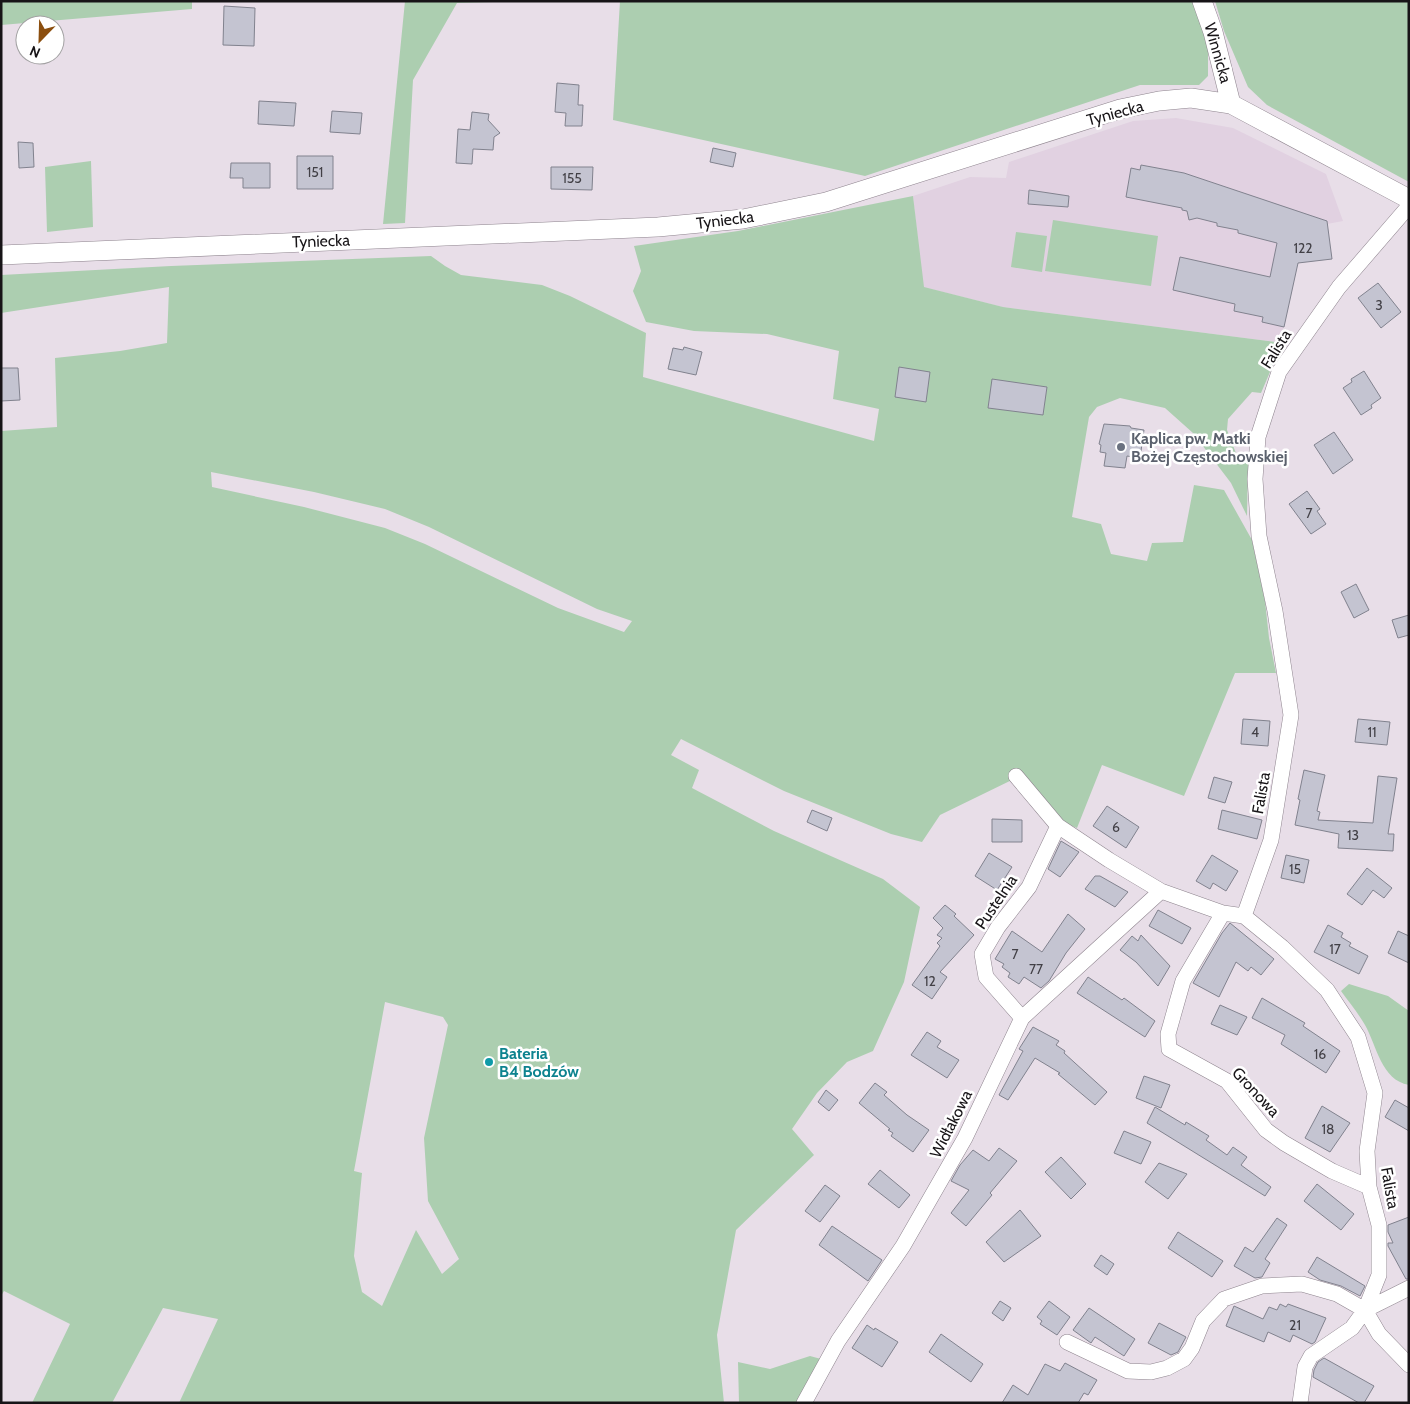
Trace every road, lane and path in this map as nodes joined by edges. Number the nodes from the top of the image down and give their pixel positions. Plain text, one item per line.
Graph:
1 (1202, 1) edge
2 (1231, 104) junction
3 (1409, 199) edge
4 (1409, 206) edge
5 (1, 255) edge
6 (1016, 776) dead end
7 (1058, 826) junction
8 (1161, 891) junction
9 (1224, 913) junction
10 (1244, 916) junction
11 (1022, 1018) junction
12 (1369, 1187) junction
13 (1409, 1288) edge
14 (1365, 1310) junction
15 (1067, 1342) dead end
16 (1409, 1364) edge
17 (804, 1403) edge
18 (1300, 1403) edge

1 - 2 street, Winnicka
2 - 3 street, Tyniecka
2 - 5 street, Tyniecka
4 - 10 street, Falista
6 - 7 street
7 - 8 street
7 - 11 street, Pustelnia
8 - 9 street
8 - 11 street, Widłakowa
9 - 10 street
9 - 12 street, Gronowa
10 - 12 street, Falista
11 - 17 street, Widłakowa
12 - 14 street, Falista
13 - 14 street
14 - 15 street
14 - 16 street
14 - 18 street

